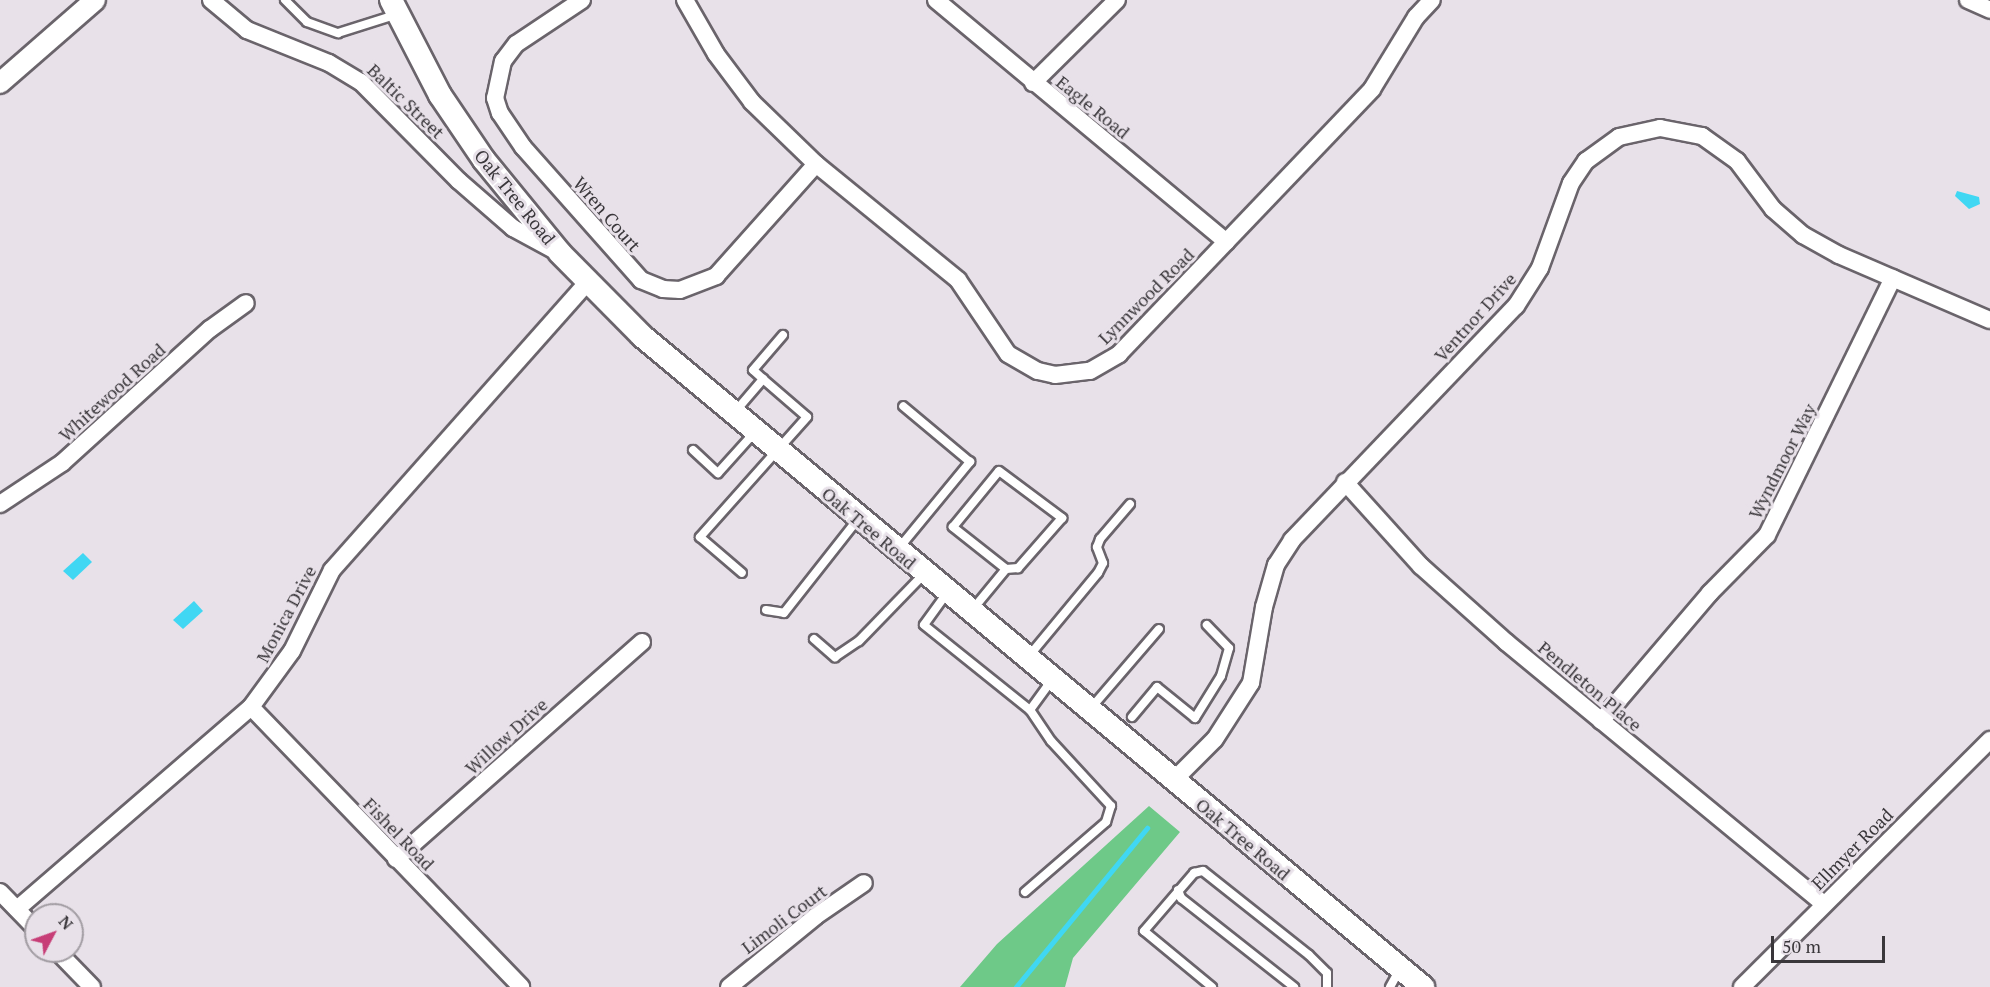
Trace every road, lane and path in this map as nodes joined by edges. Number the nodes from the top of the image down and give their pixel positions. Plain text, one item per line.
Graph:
1 (95, 0) edge
2 (211, 0) edge
3 (285, 0) edge
4 (582, 0) edge
5 (685, 0) edge
6 (936, 0) edge
7 (1117, 0) edge
8 (1432, 0) edge
9 (1968, 0) edge
10 (395, 7) edge
11 (1990, 10) edge
12 (0, 83) edge
13 (1033, 83) junction
14 (816, 164) junction
15 (1226, 242) junction
16 (560, 253) junction
17 (1893, 278) junction
18 (587, 283) junction
19 (246, 303) dead end
20 (1990, 320) edge
21 (783, 335) dead end
22 (763, 379) junction
23 (903, 406) dead end
24 (733, 414) junction
25 (755, 432) junction
26 (693, 450) dead end
27 (777, 451) junction
28 (1345, 482) junction
29 (0, 504) edge
30 (1130, 504) dead end
31 (858, 518) junction
32 (897, 551) junction
33 (1006, 569) junction
34 (742, 573) dead end
35 (925, 574) junction
36 (947, 592) junction
37 (766, 610) dead end
38 (970, 612) junction
39 (1207, 624) dead end
40 (1158, 628) dead end
41 (814, 639) dead end
42 (642, 642) dead end
43 (1027, 659) junction
44 (1052, 680) junction
45 (251, 707) junction
46 (1030, 710) junction
47 (1088, 710) junction
48 (1132, 717) dead end
49 (1601, 720) junction
50 (1990, 740) edge
51 (1173, 781) junction
52 (396, 859) junction
53 (864, 883) dead end
54 (1178, 890) junction
55 (0, 892) edge
56 (1025, 892) dead end
57 (1824, 904) junction
58 (17, 909) junction
59 (24, 916) edge
60 (69, 963) edge
61 (1395, 978) edge
62 (92, 987) edge
63 (521, 987) edge
64 (729, 987) edge
65 (1212, 987) edge
66 (1294, 987) edge
67 (1327, 987) edge
68 (1421, 987) edge
69 (1742, 987) edge

1 - 12 street
2 - 16 street, Baltic Street
3 - 10 lane
4 - 14 street, Wren Court
5 - 14 street, Lynnwood Road
6 - 13 street, Eagle Road
7 - 13 street
8 - 15 street, Lynnwood Road
9 - 11 street
10 - 16 main road, Oak Tree Road
13 - 15 street, Eagle Road
14 - 15 street, Lynnwood Road
16 - 18 main road, Oak Tree Road
17 - 20 street, Ventnor Drive
17 - 28 street, Ventnor Drive
17 - 49 street, Wyndmoor Way
18 - 24 main road, Oak Tree Road
18 - 45 street, Monica Drive
19 - 29 street, Whitewood Road
21 - 22 lane
22 - 24 lane
22 - 27 lane
23 - 32 lane
24 - 25 main road, Oak Tree Road
25 - 26 lane
25 - 27 main road, Oak Tree Road
27 - 31 main road, Oak Tree Road
27 - 34 lane
28 - 49 street, Pendleton Place
28 - 51 street, Ventnor Drive
30 - 43 lane
31 - 32 main road, Oak Tree Road
31 - 37 lane
32 - 35 main road, Oak Tree Road
33 - 33 lane
33 - 38 lane
35 - 36 main road, Oak Tree Road
35 - 41 lane
36 - 38 main road, Oak Tree Road
36 - 46 lane
38 - 43 main road, Oak Tree Road
39 - 48 lane
40 - 47 lane
42 - 52 street, Willow Drive
43 - 44 main road, Oak Tree Road
44 - 46 lane
44 - 47 main road, Oak Tree Road
45 - 52 street, Fishel Road
45 - 58 street, Monica Drive
46 - 56 lane
47 - 51 main road, Oak Tree Road
49 - 57 street, Pendleton Place
50 - 57 street, Ellmyer Road
51 - 61 main road, Oak Tree Road
52 - 63 street, Fishel Road
53 - 64 street, Limoli Court
54 - 65 lane
54 - 66 lane
54 - 67 lane
55 - 58 street
57 - 69 street, Ellmyer Road
58 - 59 street
60 - 62 street
61 - 68 main road, Oak Tree Road

